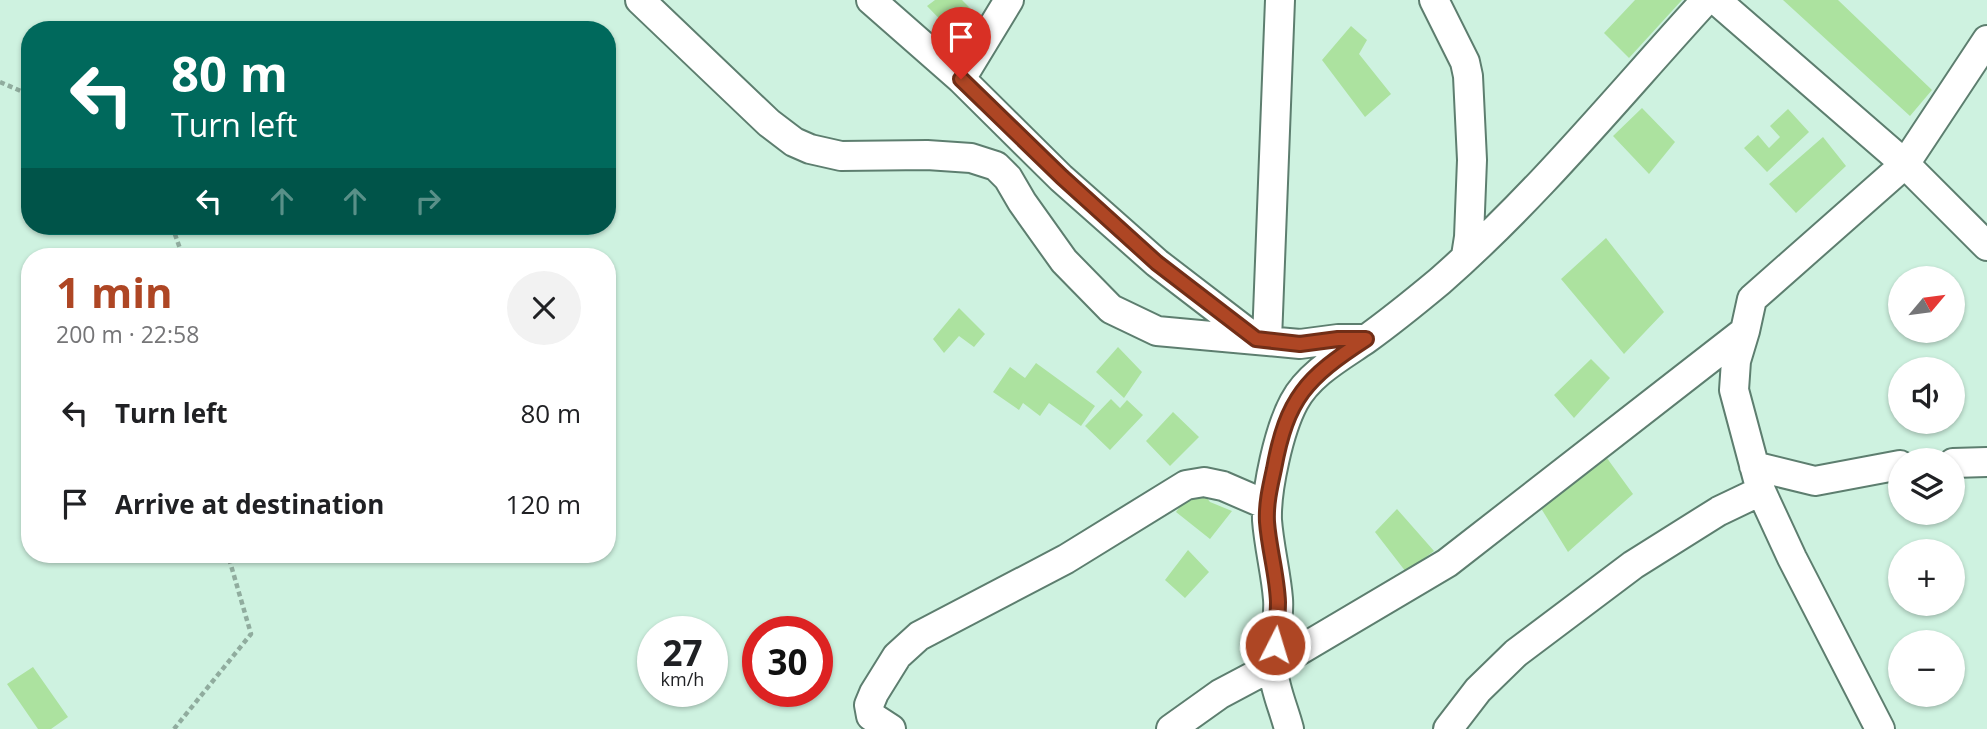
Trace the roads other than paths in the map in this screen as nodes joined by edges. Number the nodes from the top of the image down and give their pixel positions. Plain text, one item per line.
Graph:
1 (640, 0) edge
2 (872, 0) edge
3 (1009, 0) edge
4 (1280, 0) edge
5 (1434, 0) edge
6 (1706, 0) edge
7 (1716, 0) edge
8 (1987, 40) edge
9 (961, 79) junction
10 (1905, 164) junction
11 (1987, 246) edge
12 (1466, 256) junction
13 (1745, 331) junction
14 (1262, 339) junction
15 (1366, 339) junction
16 (1987, 462) edge
17 (1965, 463) edge
18 (1888, 467) edge
19 (1758, 478) junction
20 (1267, 505) junction
21 (1273, 666) junction
22 (891, 729) edge
23 (1171, 729) edge
24 (1290, 729) edge
25 (1448, 729) edge
26 (1880, 729) edge

1 - 14 street
2 - 9 street
3 - 9 street
4 - 14 street
5 - 12 street
6 - 12 street
7 - 10 street
8 - 10 street
9 - 14 street
10 - 11 street
10 - 13 street
12 - 15 street
13 - 19 street
13 - 21 street
14 - 15 street
15 - 20 street
16 - 17 street
18 - 19 street
19 - 25 street
19 - 26 street
20 - 21 street
20 - 22 street
21 - 23 street
21 - 24 street

